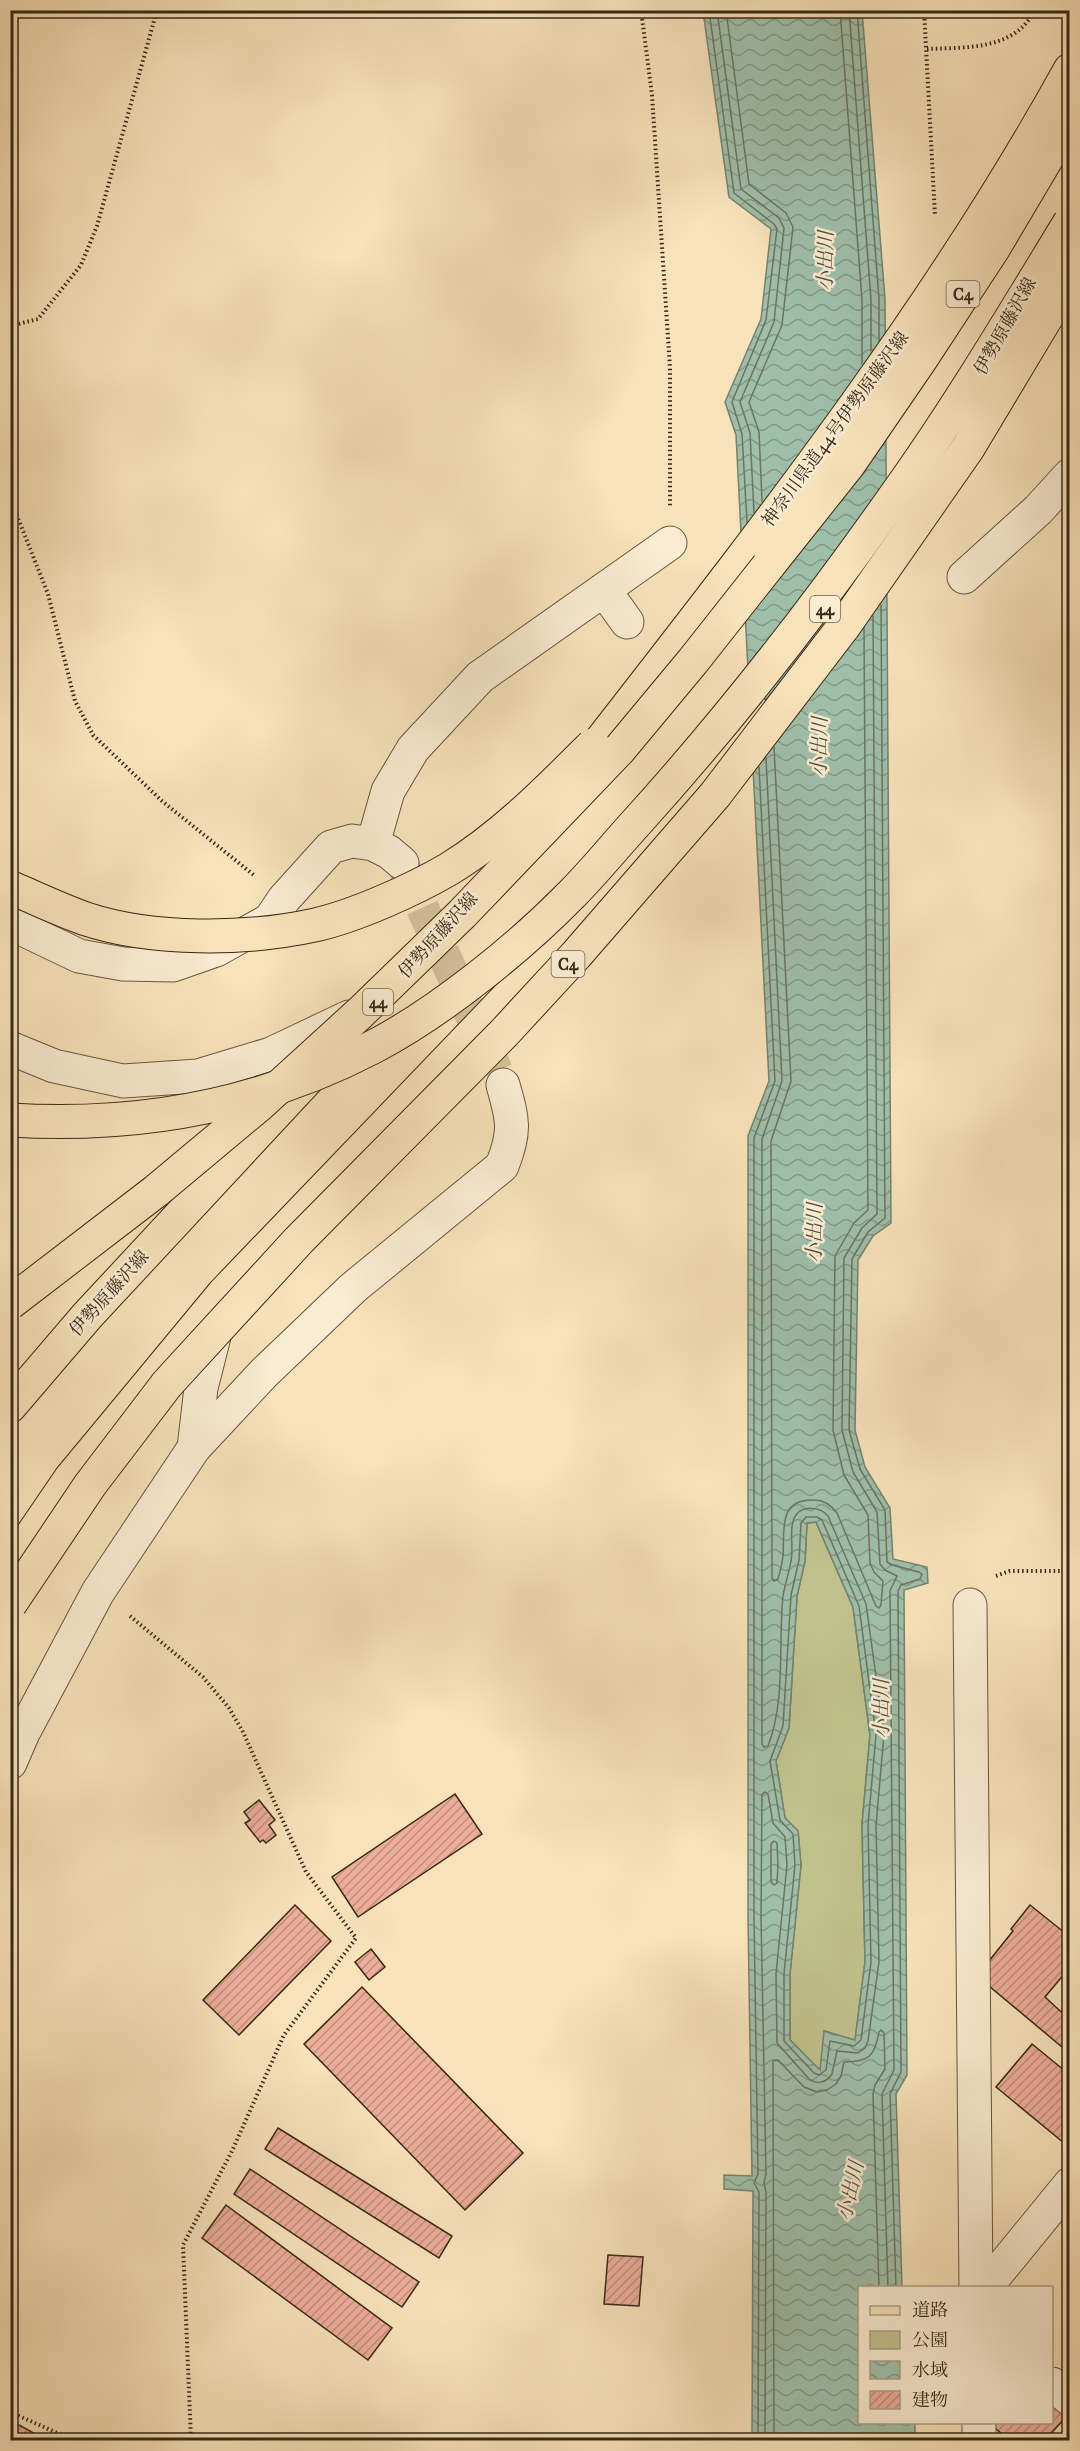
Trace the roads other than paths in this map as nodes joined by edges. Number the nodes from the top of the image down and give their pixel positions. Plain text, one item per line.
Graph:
1 (1070, 70) edge
2 (1070, 119) edge
3 (1070, 209) edge
4 (1070, 222) edge
5 (1070, 278) edge
6 (1070, 475) edge
7 (670, 543) road end
8 (768, 566) junction
9 (964, 577) dead end
10 (725, 581) joint
11 (604, 590) junction
12 (627, 622) dead end
13 (373, 844) junction
14 (402, 863) tunnel mouth
15 (10, 887) edge
16 (10, 923) edge
17 (377, 1003) junction
18 (10, 1048) edge
19 (503, 1085) tunnel mouth
20 (10, 1120) edge
21 (224, 1293) junction
22 (10, 1304) edge
23 (10, 1406) edge
24 (194, 1448) junction
25 (10, 1567) edge
26 (10, 1604) edge
27 (970, 1605) road end
28 (10, 1763) edge
29 (1070, 2184) edge
30 (976, 2286) edge
31 (987, 2286) edge
32 (1053, 2385) edge
33 (1070, 2399) edge
34 (979, 2424) edge
35 (979, 2440) edge

1 - 10 main road, 神奈川県道44号伊勢原藤沢線 / 44
2 - 8 main road, C4
3 - 21 main road, 伊勢原藤沢線 / 44
4 - 20 main road, bridge
5 - 26 main road, C4, bridge
6 - 9 street
7 - 11 street
8 - 15 main road, C4, bridge
8 - 22 main road, C4, bridge
10 - 17 main road, 伊勢原藤沢線 / 44
11 - 12 street
11 - 13 street
13 - 14 street
13 - 16 street
17 - 18 street
17 - 23 main road, 伊勢原藤沢線 / 44
19 - 24 street
21 - 24 street
21 - 25 main road, 44
24 - 28 street
27 - 30 street
29 - 31 street
32 - 33 street
34 - 35 street

